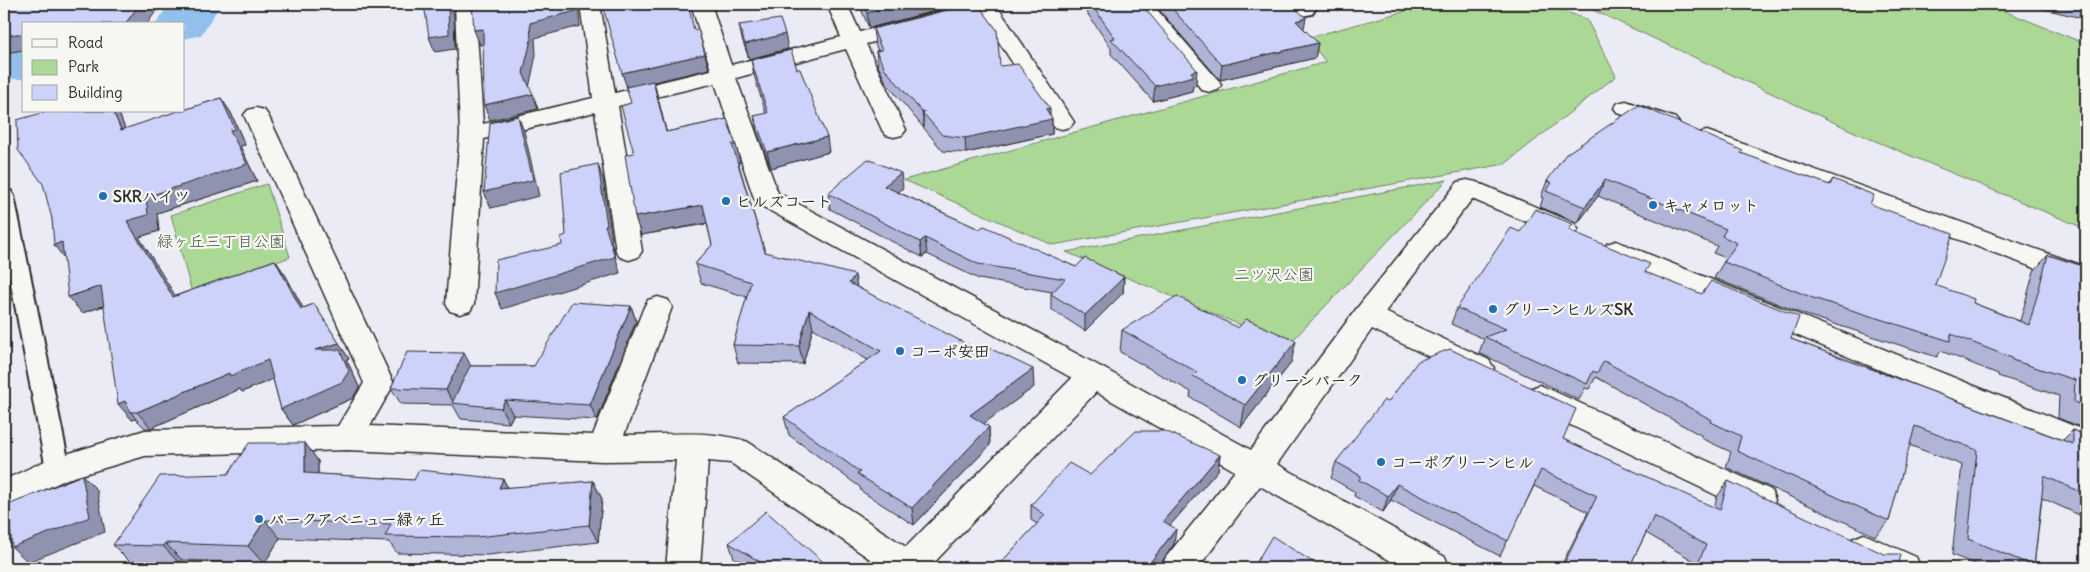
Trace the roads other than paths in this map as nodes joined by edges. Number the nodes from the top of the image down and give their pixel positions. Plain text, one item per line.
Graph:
1 (465, 4) edge
2 (590, 4) edge
3 (701, 4) edge
4 (837, 4) edge
5 (988, 4) edge
6 (1141, 4) edge
7 (1311, 4) edge
8 (1287, 8) edge
9 (852, 39) junction
10 (723, 74) junction
11 (1210, 85) dead end
12 (604, 102) junction
13 (1626, 108) dead end
14 (256, 115) dead end
15 (1062, 122) dead end
16 (894, 130) dead end
17 (472, 134) junction
18 (4, 196) edge
19 (629, 251) dead end
20 (2086, 277) edge
21 (460, 304) dead end
22 (658, 307) dead end
23 (1367, 315) junction
24 (1093, 376) junction
25 (347, 438) junction
26 (2086, 444) edge
27 (693, 447) junction
28 (603, 448) junction
29 (1256, 468) junction
30 (58, 469) junction
31 (4, 495) edge
32 (1788, 513) edge
33 (1842, 539) edge
34 (683, 568) edge
35 (1178, 568) edge
36 (1432, 568) edge
37 (1904, 568) edge

1 - 17 street
2 - 12 street
3 - 10 street
4 - 9 street
5 - 9 street
5 - 15 street
6 - 11 street
7 - 8 lane
9 - 10 street
9 - 16 street
10 - 12 street
10 - 24 street
12 - 17 street
12 - 19 street
13 - 20 street
14 - 25 street
17 - 21 street
18 - 30 lane
22 - 28 street
23 - 26 street
23 - 29 street
23 - 32 street
24 - 27 street
24 - 29 street
25 - 28 street
25 - 30 street
27 - 28 street
27 - 34 street
29 - 35 street
29 - 36 street
30 - 31 street
33 - 37 street

